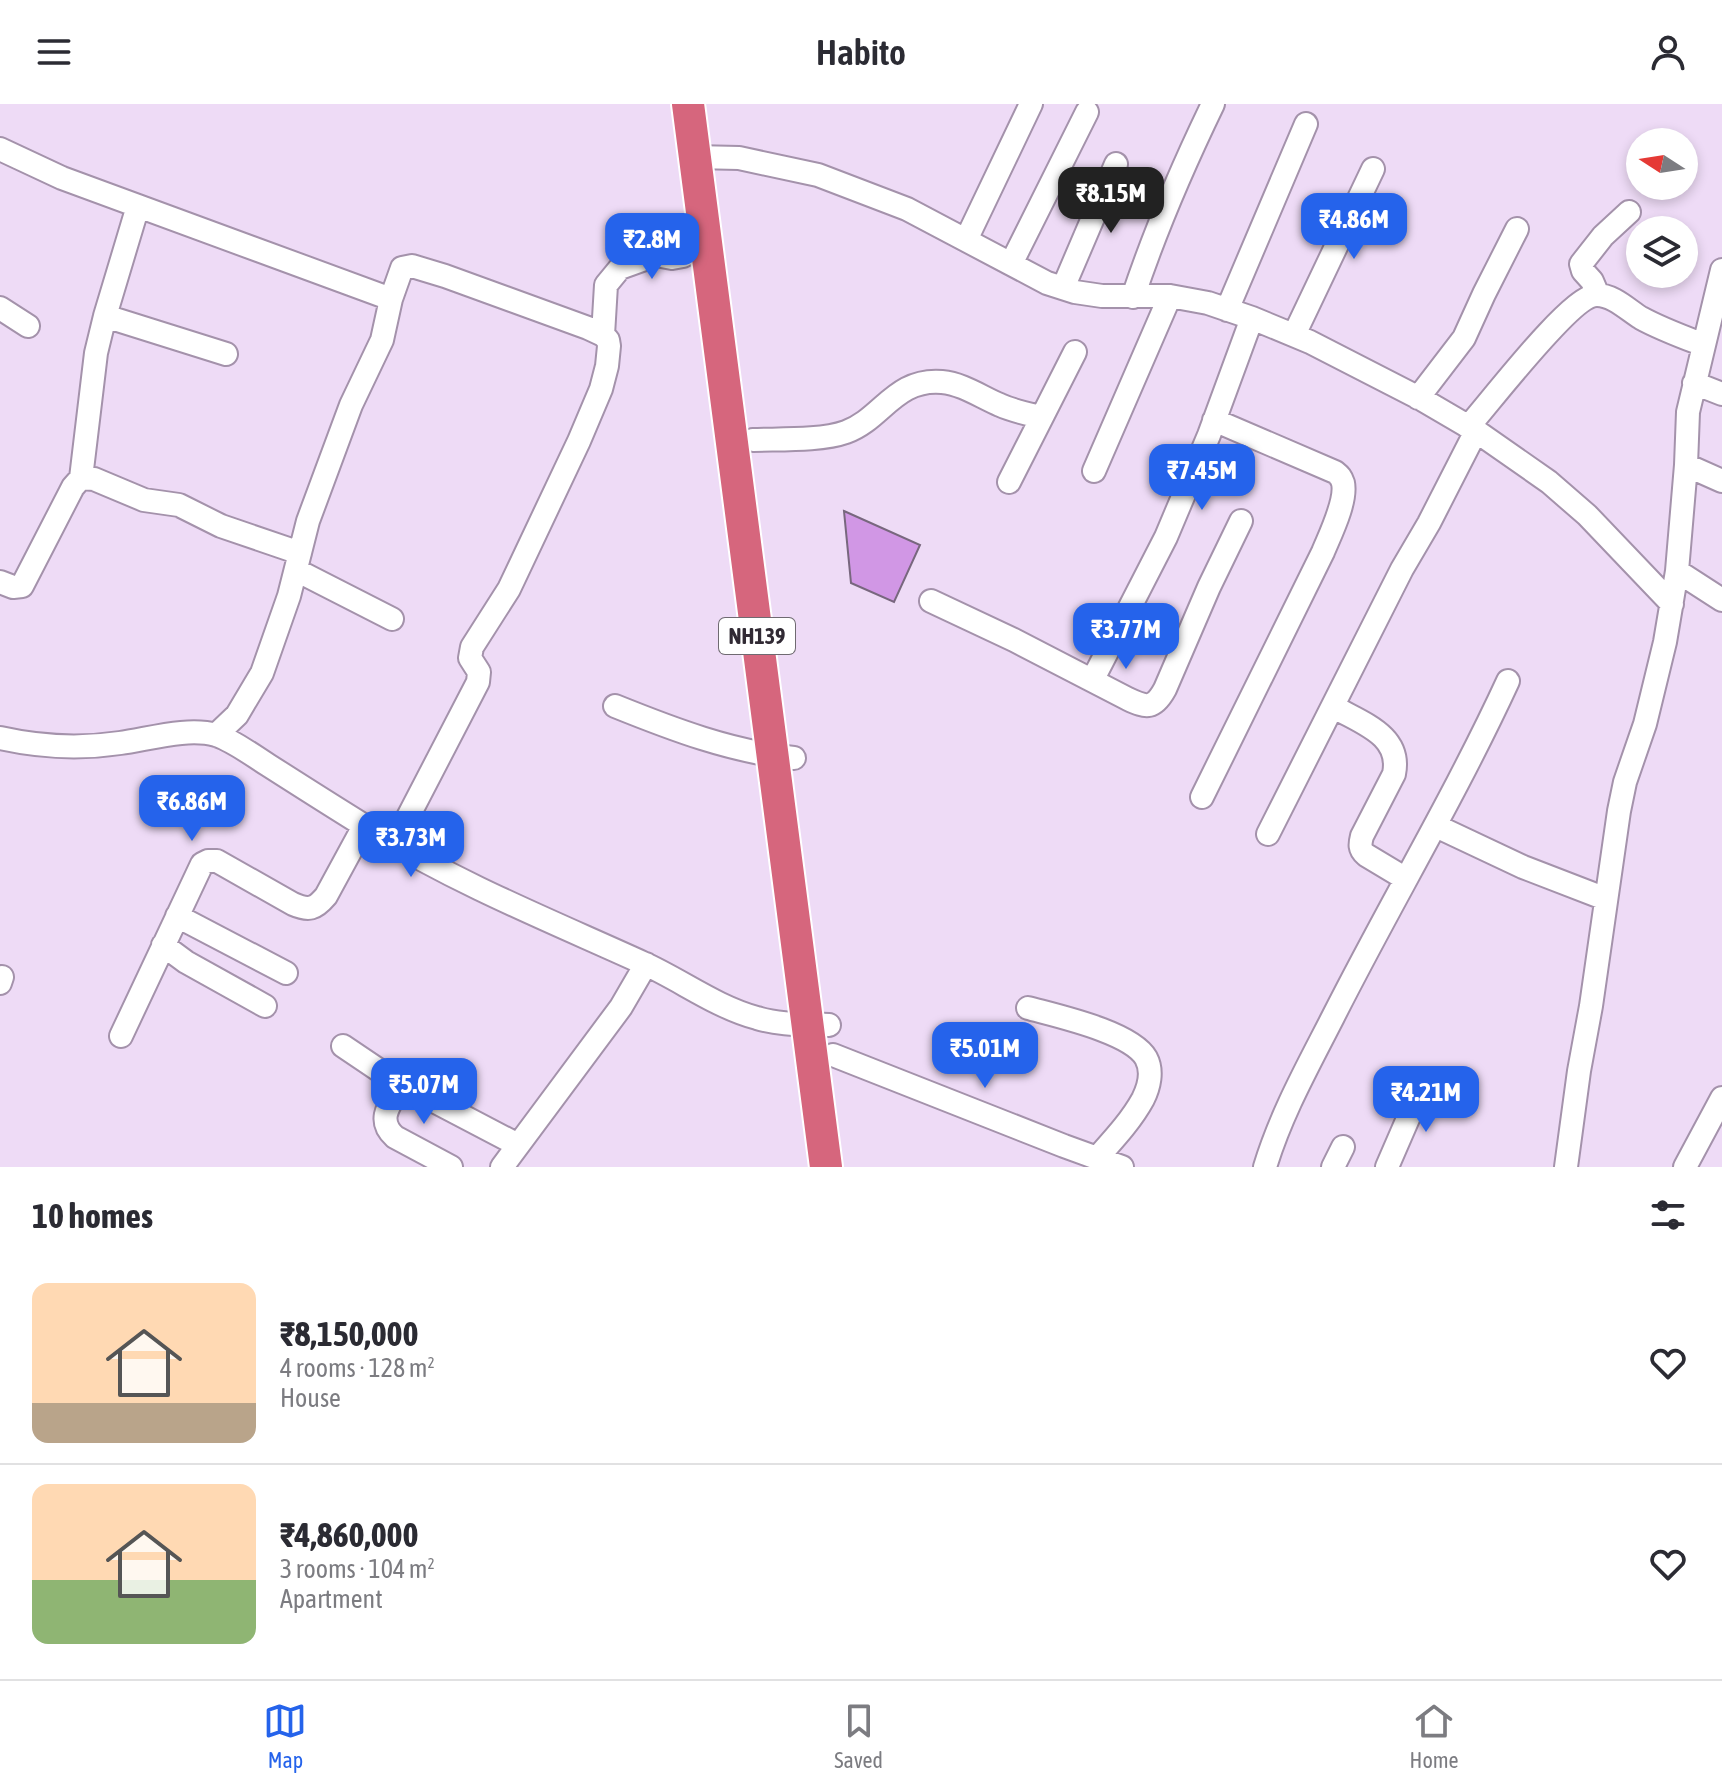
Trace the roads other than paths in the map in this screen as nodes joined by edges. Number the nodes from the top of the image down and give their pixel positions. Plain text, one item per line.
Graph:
1 (1031, 104) edge
2 (1213, 104) edge
3 (690, 105) edge
4 (1087, 112) dead end
5 (1306, 124) dead end
6 (2, 154) edge
7 (705, 157) junction
8 (1116, 164) dead end
9 (1373, 169) dead end
10 (138, 206) junction
11 (1629, 212) dead end
12 (1517, 229) dead end
13 (966, 240) junction
14 (706, 243) junction
15 (1011, 264) junction
16 (1722, 270) edge
17 (1063, 288) junction
18 (1598, 295) junction
19 (1170, 296) junction
20 (1133, 297) junction
21 (391, 299) junction
22 (0, 308) edge
23 (1227, 310) junction
24 (105, 316) junction
25 (1252, 318) junction
26 (28, 326) dead end
27 (603, 335) junction
28 (1294, 335) junction
29 (1704, 345) junction
30 (1075, 352) dead end
31 (226, 354) dead end
32 (1694, 383) junction
33 (1722, 394) edge
34 (1418, 398) junction
35 (1041, 417) junction
36 (1214, 420) junction
37 (1472, 429) junction
38 (753, 440) junction
39 (1686, 465) junction
40 (1094, 471) dead end
41 (81, 478) junction
42 (1722, 481) edge
43 (1009, 482) dead end
44 (1241, 521) dead end
45 (298, 562) junction
46 (1677, 571) junction
47 (0, 582) edge
48 (1722, 600) edge
49 (931, 601) dead end
50 (1672, 604) junction
51 (392, 619) dead end
52 (1093, 679) junction
53 (1508, 681) dead end
54 (615, 706) dead end
55 (1334, 707) junction
56 (216, 735) junction
57 (0, 738) edge
58 (783, 757) junction
59 (1202, 797) dead end
60 (364, 826) junction
61 (1436, 826) junction
62 (1268, 834) dead end
63 (394, 844) junction
64 (1406, 879) junction
65 (1606, 899) junction
66 (177, 916) junction
67 (163, 945) junction
68 (646, 964) junction
69 (286, 973) dead end
70 (265, 1006) dead end
71 (1028, 1008) dead end
72 (823, 1035) junction
73 (121, 1036) dead end
74 (343, 1046) dead end
75 (402, 1084) junction
76 (1423, 1084) dead end
77 (1722, 1098) edge
78 (518, 1145) junction
79 (1097, 1158) junction
80 (451, 1167) edge
81 (502, 1167) edge
82 (826, 1167) edge
83 (848, 1167) edge
84 (1122, 1167) edge
85 (1265, 1167) edge
86 (1387, 1167) edge
87 (1566, 1167) edge
88 (1685, 1167) edge

1 - 13 street
2 - 20 street
3 - 7 highway, NH139
4 - 15 street
5 - 23 street
6 - 10 street
7 - 13 street
7 - 14 highway, NH139
7 - 38 highway, NH139
8 - 17 street
9 - 28 street
10 - 21 street
10 - 24 street
11 - 18 street
12 - 34 street
13 - 15 street
14 - 27 street
14 - 58 highway, NH139
15 - 17 street
16 - 29 street
17 - 20 street
18 - 29 street
18 - 37 street
19 - 20 street
19 - 23 street
19 - 40 street
21 - 27 street
21 - 45 street
22 - 26 street
23 - 25 street
24 - 31 street
24 - 41 street
25 - 28 street
25 - 36 street
27 - 63 street
28 - 34 street
29 - 32 street
30 - 35 street
32 - 33 street
32 - 39 street
34 - 37 street
35 - 38 street
35 - 43 street
36 - 52 street
36 - 59 street
37 - 50 street
37 - 55 street
38 - 58 highway, NH139
39 - 42 street
39 - 46 street
41 - 45 street
41 - 47 street
44 - 52 street
45 - 51 street
45 - 56 street
46 - 48 street
46 - 50 street
49 - 52 street
50 - 65 street
53 - 61 street
54 - 58 street
55 - 62 street
55 - 64 street
56 - 57 street
56 - 60 street
58 - 72 highway, NH139
60 - 63 street
60 - 66 street
61 - 64 street
61 - 65 street
63 - 68 street
64 - 85 street
65 - 87 street
66 - 67 street
66 - 69 street
67 - 70 street
67 - 73 street
68 - 72 street
68 - 78 street
71 - 79 street
72 - 79 street
72 - 82 highway, NH139
72 - 83 highway, NH139
74 - 75 street
75 - 78 street
75 - 80 street
76 - 86 street
77 - 88 street
78 - 81 street
79 - 84 street

